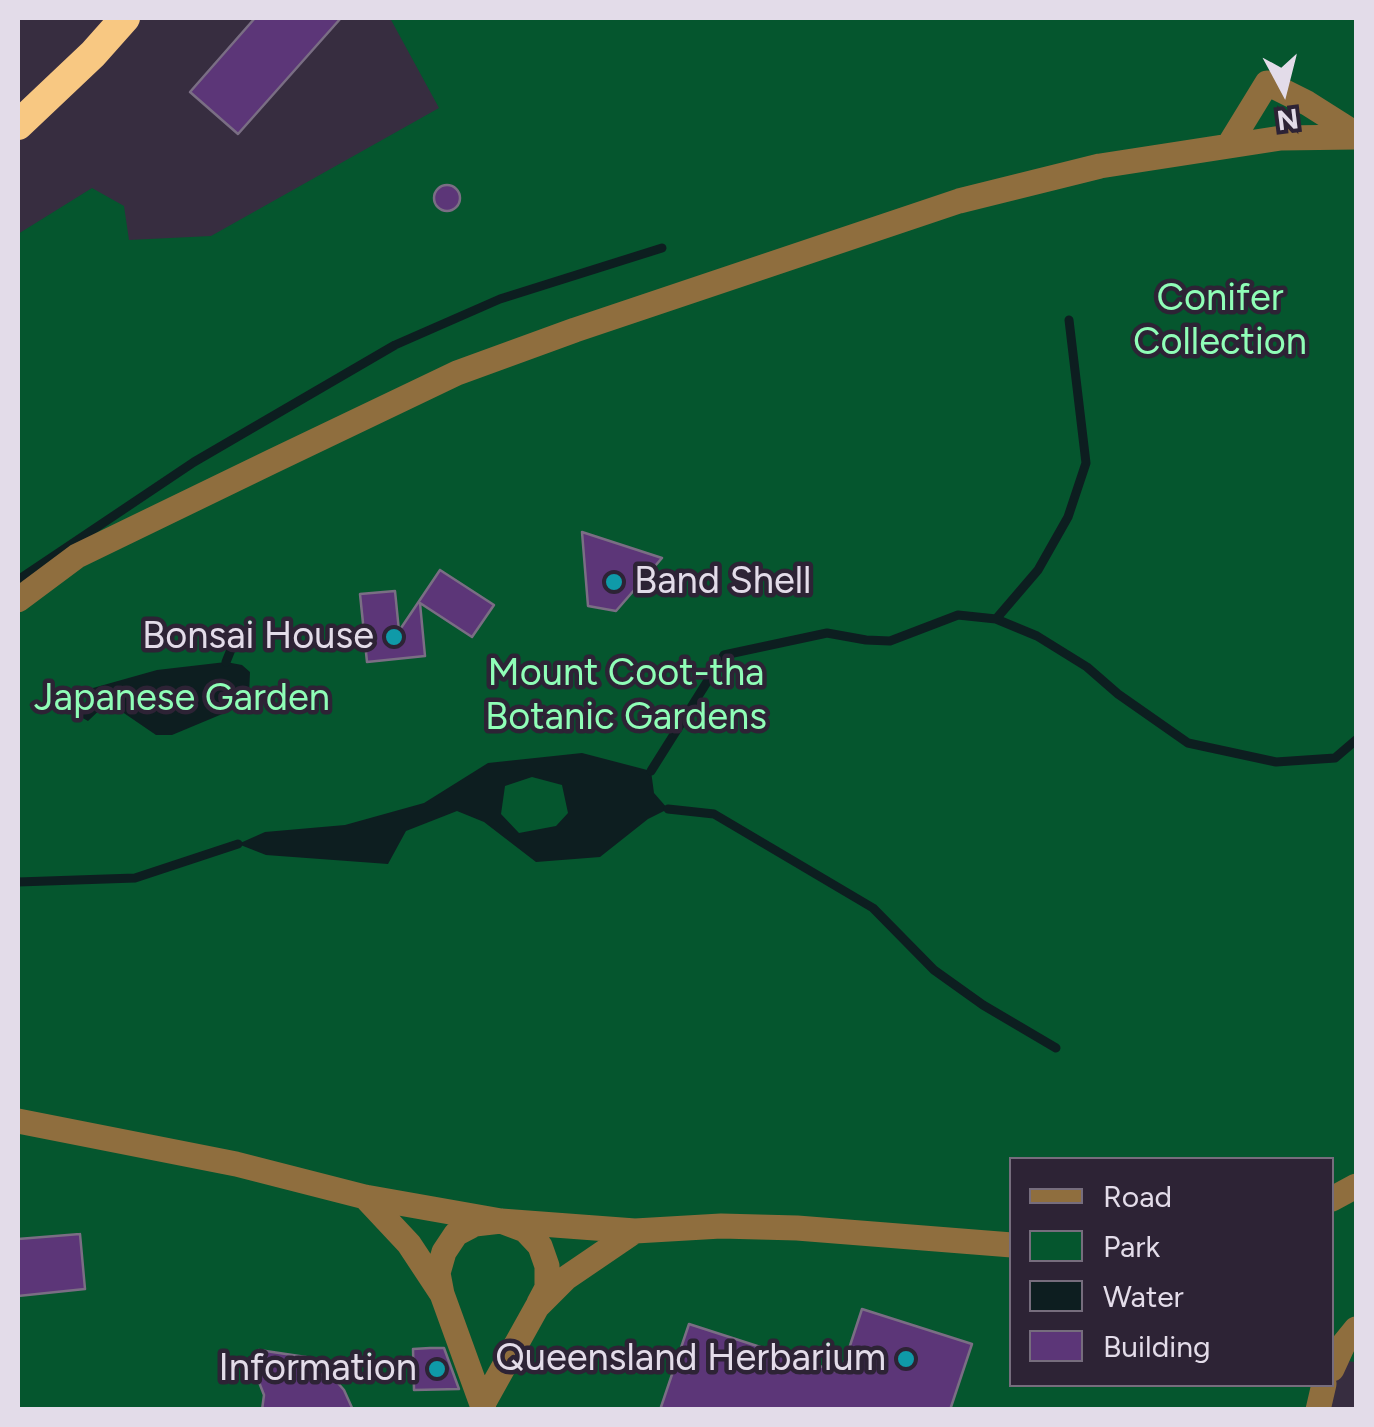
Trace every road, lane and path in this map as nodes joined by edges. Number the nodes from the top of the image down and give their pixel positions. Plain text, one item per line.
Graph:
1 (125, 18) edge
2 (18, 125) edge
3 (1356, 136) edge
4 (1228, 145) junction
5 (18, 600) edge
6 (18, 1121) edge
7 (365, 1197) junction
8 (500, 1221) junction
9 (635, 1231) junction
10 (1009, 1245) edge
11 (442, 1294) junction
12 (537, 1307) junction
13 (1356, 1329) edge
14 (1334, 1364) edge
15 (484, 1407) edge

1 - 2 highway
3 - 4 street
3 - 4 street
4 - 5 street
6 - 7 street
7 - 8 street
7 - 11 street
8 - 9 street
8 - 11 street
8 - 12 street
9 - 10 street
9 - 12 street
11 - 15 street
12 - 15 street
13 - 14 street

